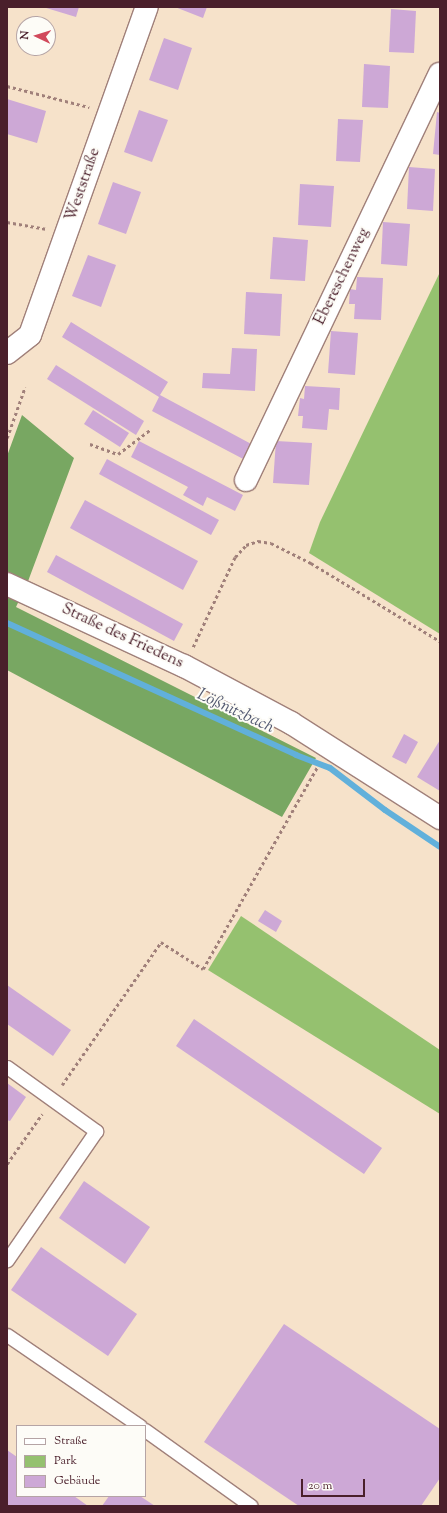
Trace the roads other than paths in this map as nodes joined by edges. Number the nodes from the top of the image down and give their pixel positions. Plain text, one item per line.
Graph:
1 (146, 7) edge
2 (440, 74) edge
3 (7, 353) edge
4 (246, 480) dead end
5 (7, 584) edge
6 (440, 818) edge
7 (7, 1067) edge
8 (7, 1260) edge
9 (7, 1335) edge
10 (139, 1425) edge
11 (146, 1431) edge
12 (251, 1506) edge

1 - 3 street, Weststraße
2 - 4 street, Ebereschenweg
5 - 6 street, Straße des Friedens
7 - 8 lane
9 - 10 lane
11 - 12 lane

